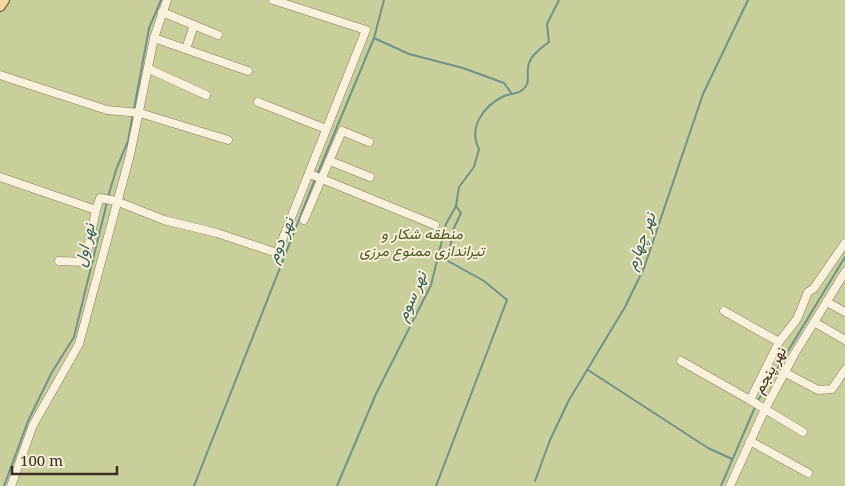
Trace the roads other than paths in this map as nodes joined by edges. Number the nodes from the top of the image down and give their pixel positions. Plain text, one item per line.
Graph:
1 (4, 0) edge
2 (167, 0) edge
3 (273, 0) edge
4 (0, 6) edge
5 (162, 12) junction
6 (194, 25) junction
7 (218, 36) dead end
8 (154, 38) junction
9 (186, 49) junction
10 (148, 69) junction
11 (248, 72) dead end
12 (0, 75) edge
13 (206, 94) dead end
14 (258, 102) dead end
15 (138, 113) junction
16 (326, 130) junction
17 (228, 140) dead end
18 (369, 142) dead end
19 (330, 161) junction
20 (317, 176) junction
21 (0, 177) edge
22 (370, 177) dead end
23 (114, 200) junction
24 (96, 210) junction
25 (304, 220) dead end
26 (435, 224) dead end
27 (845, 242) edge
28 (59, 260) dead end
29 (845, 272) edge
30 (827, 302) junction
31 (724, 310) dead end
32 (845, 312) edge
33 (806, 323) junction
34 (845, 340) edge
35 (780, 342) junction
36 (682, 361) dead end
37 (845, 370) edge
38 (784, 372) junction
39 (751, 401) junction
40 (763, 407) junction
41 (803, 432) dead end
42 (750, 441) junction
43 (808, 473) dead end
44 (11, 486) edge
45 (730, 486) edge

1 - 4 main road
2 - 5 street
3 - 16 street
5 - 6 street
5 - 8 street
6 - 7 street
6 - 9 street
8 - 9 street
8 - 10 street
9 - 11 street
10 - 13 street
10 - 15 street
12 - 15 street
14 - 16 street
15 - 17 street
15 - 23 street
16 - 20 street
18 - 19 street
19 - 20 street
19 - 22 street
20 - 23 street
20 - 25 street
20 - 26 street
21 - 24 street
23 - 24 street
23 - 44 street
24 - 28 street
27 - 33 street, نهر پنجم
29 - 30 street, نهر پنجم
30 - 32 street
30 - 33 street, نهر پنجم
31 - 35 street
33 - 34 street
33 - 35 street, نهر پنجم
33 - 38 street, نهر پنجم
35 - 39 street, نهر پنجم
36 - 39 street
37 - 38 street
38 - 40 street, نهر پنجم
39 - 40 street
40 - 41 street
40 - 42 street, نهر پنجم
42 - 43 street
42 - 45 street, نهر پنجم

